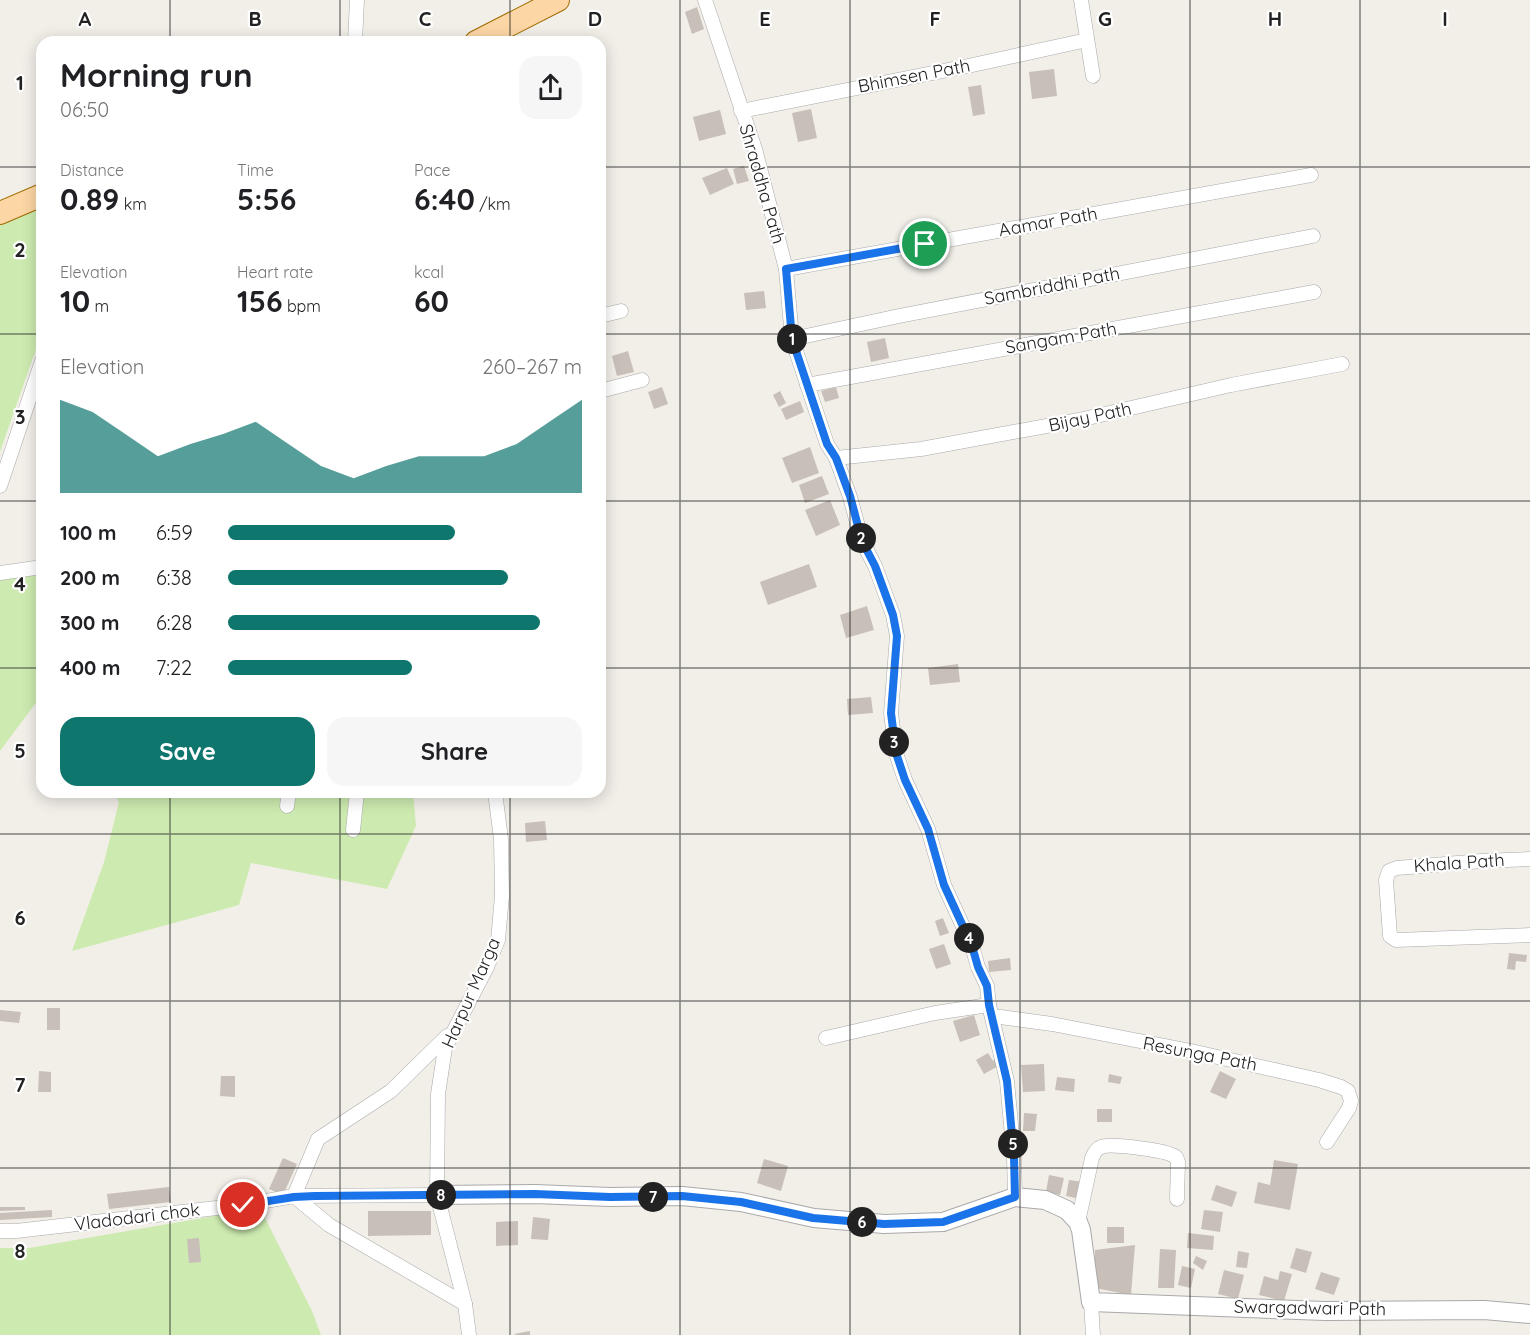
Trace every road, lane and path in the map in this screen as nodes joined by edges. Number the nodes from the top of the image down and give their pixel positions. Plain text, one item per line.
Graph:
1 (357, 0) edge
2 (558, 0) edge
3 (705, 0) edge
4 (1081, 0) edge
5 (355, 36) edge
6 (488, 36) edge
7 (1087, 40) junction
8 (1093, 76) dead end
9 (741, 111) junction
10 (1311, 175) dead end
11 (36, 198) edge
12 (0, 213) edge
13 (1312, 236) dead end
14 (786, 269) junction
15 (1314, 292) dead end
16 (621, 310) dead end
17 (606, 314) edge
18 (792, 339) junction
19 (1342, 364) dead end
20 (36, 379) edge
21 (642, 380) dead end
22 (807, 385) junction
23 (606, 389) edge
24 (836, 458) junction
25 (0, 486) edge
26 (36, 568) edge
27 (0, 573) edge
28 (356, 798) edge
29 (496, 798) edge
30 (353, 830) dead end
31 (1530, 859) edge
32 (1530, 935) edge
33 (991, 1011) junction
34 (455, 1029) junction
35 (826, 1038) dead end
36 (1327, 1142) dead end
37 (437, 1195) junction
38 (294, 1197) junction
39 (1015, 1197) junction
40 (1177, 1199) dead end
41 (1078, 1222) junction
42 (0, 1231) edge
43 (1091, 1302) junction
44 (465, 1304) junction
45 (1530, 1314) edge
46 (469, 1335) edge
47 (1093, 1335) edge

1 - 5 street
2 - 6 main road
3 - 9 street, Shraddha Path
4 - 7 street
7 - 8 street
7 - 9 street, Bhimsen Path
9 - 14 street, Shraddha Path
10 - 14 street, Aamar Path
11 - 12 main road
13 - 18 street, Sambriddhi Path
14 - 18 street, Shraddha Path
15 - 22 street, Sangam Path
16 - 17 street
18 - 22 street, Shraddha Path
19 - 24 street, Bijay Path
20 - 25 street
21 - 23 street
22 - 24 street, Shraddha Path
24 - 33 street, Shraddha Path
26 - 27 street
28 - 30 street
29 - 34 street, Harpur Marga
31 - 32 street, Khala Path
33 - 35 street
33 - 36 street, Resunga Path
33 - 39 street, Shraddha Path
34 - 37 street, Harpur Marga
34 - 38 street
37 - 38 street, Vladodari chok
37 - 39 street, Vladodari chok
37 - 44 street, Harpur Marga
38 - 42 street, Vladodari chok
38 - 44 street
39 - 41 street, Vladodari chok
40 - 41 street
41 - 43 street
43 - 45 street, Swargadwari Path
43 - 47 street
44 - 46 street, Harpur Marga

